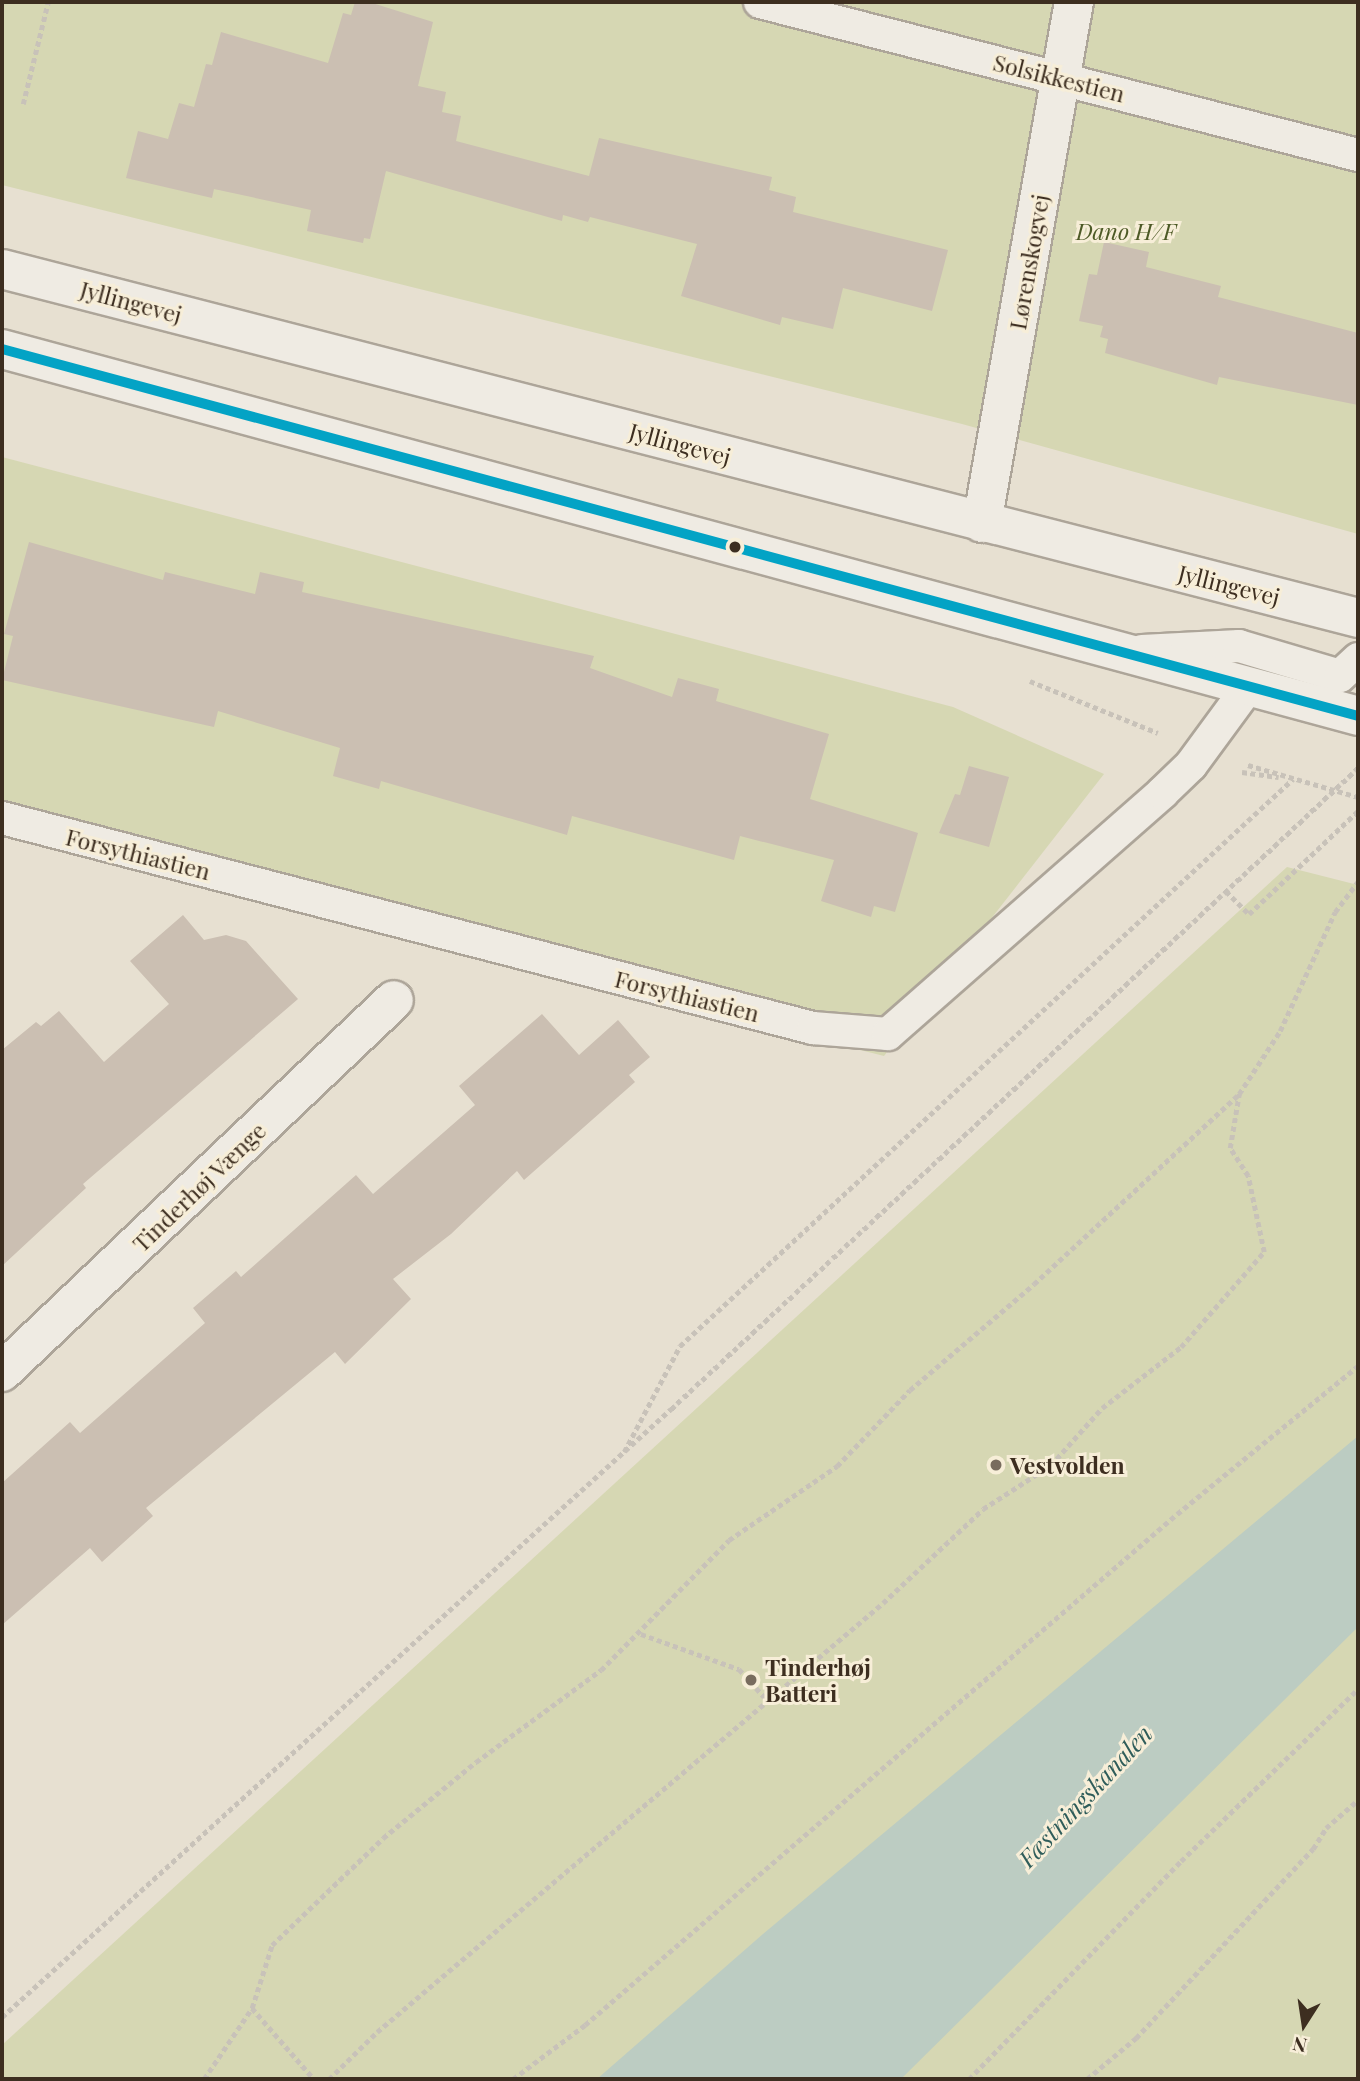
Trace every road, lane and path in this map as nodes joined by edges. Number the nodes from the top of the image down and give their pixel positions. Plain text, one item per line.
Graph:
1 (48, 2) edge
2 (760, 2) edge
3 (1074, 2) edge
4 (1061, 79) junction
5 (23, 103) dead end
6 (1358, 155) edge
7 (2, 269) edge
8 (2, 349) edge
9 (982, 523) junction
10 (1358, 618) edge
11 (1123, 652) junction
12 (1358, 659) edge
13 (1016, 675) dead end
14 (1249, 685) junction
15 (1358, 716) edge
16 (1202, 752) junction
17 (1358, 768) edge
18 (1293, 779) junction
19 (1358, 797) edge
20 (1358, 811) edge
21 (2, 818) edge
22 (1358, 881) edge
23 (1226, 891) junction
24 (394, 1000) dead end
25 (1239, 1094) junction
26 (1358, 1366) edge
27 (2, 1372) edge
28 (624, 1452) junction
29 (640, 1634) junction
30 (1358, 1689) edge
31 (767, 1700) junction
32 (1358, 1800) edge
33 (252, 2008) junction
34 (2, 2017) edge
35 (204, 2079) edge
36 (314, 2079) edge
37 (329, 2079) edge
38 (513, 2079) edge
39 (969, 2079) edge
40 (1087, 2079) edge

1 - 5 path
2 - 4 lane, Solsikkestien
3 - 4 street, Lørenskogvej
4 - 6 lane, Solsikkestien
4 - 9 street, Lørenskogvej
7 - 9 street, Jyllingevej
8 - 11 street
9 - 10 street, Jyllingevej
11 - 12 lane
11 - 14 street
13 - 16 path
14 - 15 street
14 - 16 lane, Forsythiastien
16 - 18 path
16 - 21 lane, Forsythiastien
17 - 23 path, bridge
18 - 19 path
18 - 28 path
20 - 23 path
22 - 25 path
23 - 28 path, bridge
24 - 27 street, Tinderhøj Vænge
25 - 29 path
25 - 31 path
26 - 38 path
28 - 34 path
29 - 31 path
29 - 33 path
30 - 39 path
31 - 37 path
32 - 40 path
33 - 35 path
33 - 36 path

